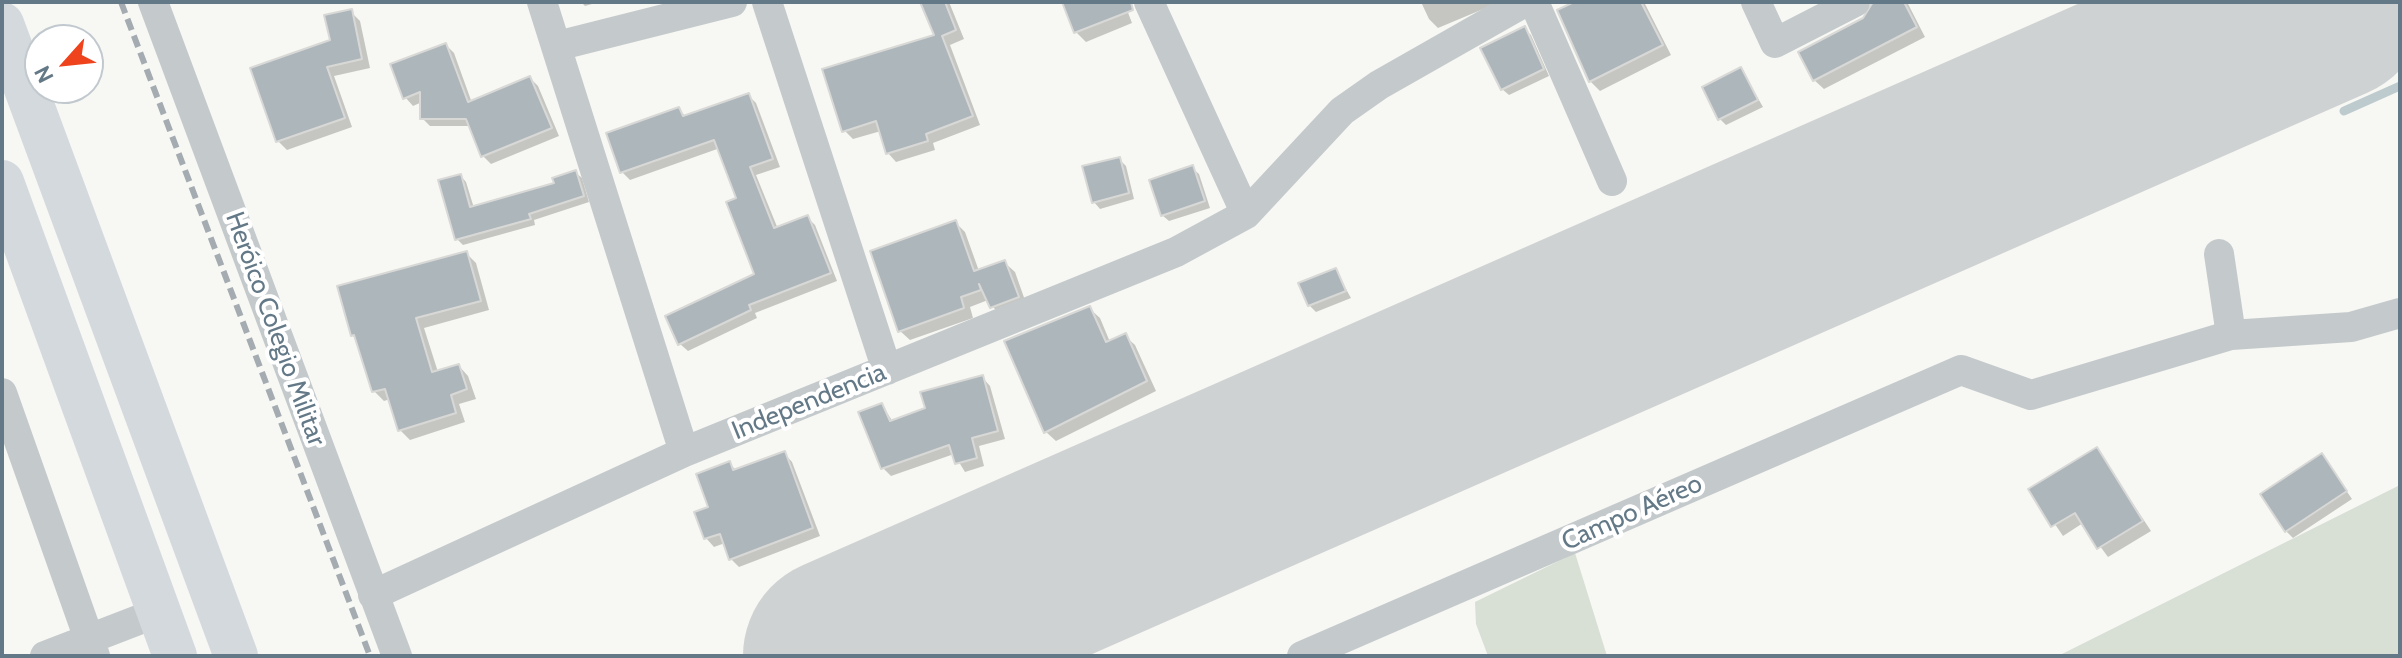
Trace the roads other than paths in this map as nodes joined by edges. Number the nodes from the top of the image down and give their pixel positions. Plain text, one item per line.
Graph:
1 (153, 2) edge
2 (542, 2) edge
3 (732, 2) edge
4 (767, 2) edge
5 (1149, 2) edge
6 (1525, 2) edge
7 (1534, 2) edge
8 (1756, 2) edge
9 (1855, 2) edge
10 (2, 24) edge
11 (557, 46) junction
12 (1612, 181) dead end
13 (4, 191) edge
14 (1246, 214) junction
15 (2219, 254) dead end
16 (2400, 313) edge
17 (2231, 335) junction
18 (887, 370) junction
19 (2, 393) edge
20 (684, 452) junction
21 (373, 595) junction
22 (159, 612) junction
23 (92, 648) edge
24 (45, 656) edge
25 (175, 656) edge
26 (236, 656) edge
27 (397, 656) edge
28 (1302, 656) edge

1 - 21 street, Heróico Colegio Militar
2 - 11 street
3 - 11 street
4 - 18 street
5 - 14 street
6 - 14 street, Independencia
7 - 12 street
8 - 9 street
10 - 26 main road
11 - 20 street
13 - 22 main road
14 - 18 street, Independencia
15 - 17 street
16 - 17 street
17 - 28 street, Campo Aéreo
18 - 20 street, Independencia
19 - 23 street
20 - 21 street, Independencia
21 - 27 street, Heróico Colegio Militar
22 - 23 street
22 - 25 main road
23 - 24 street

